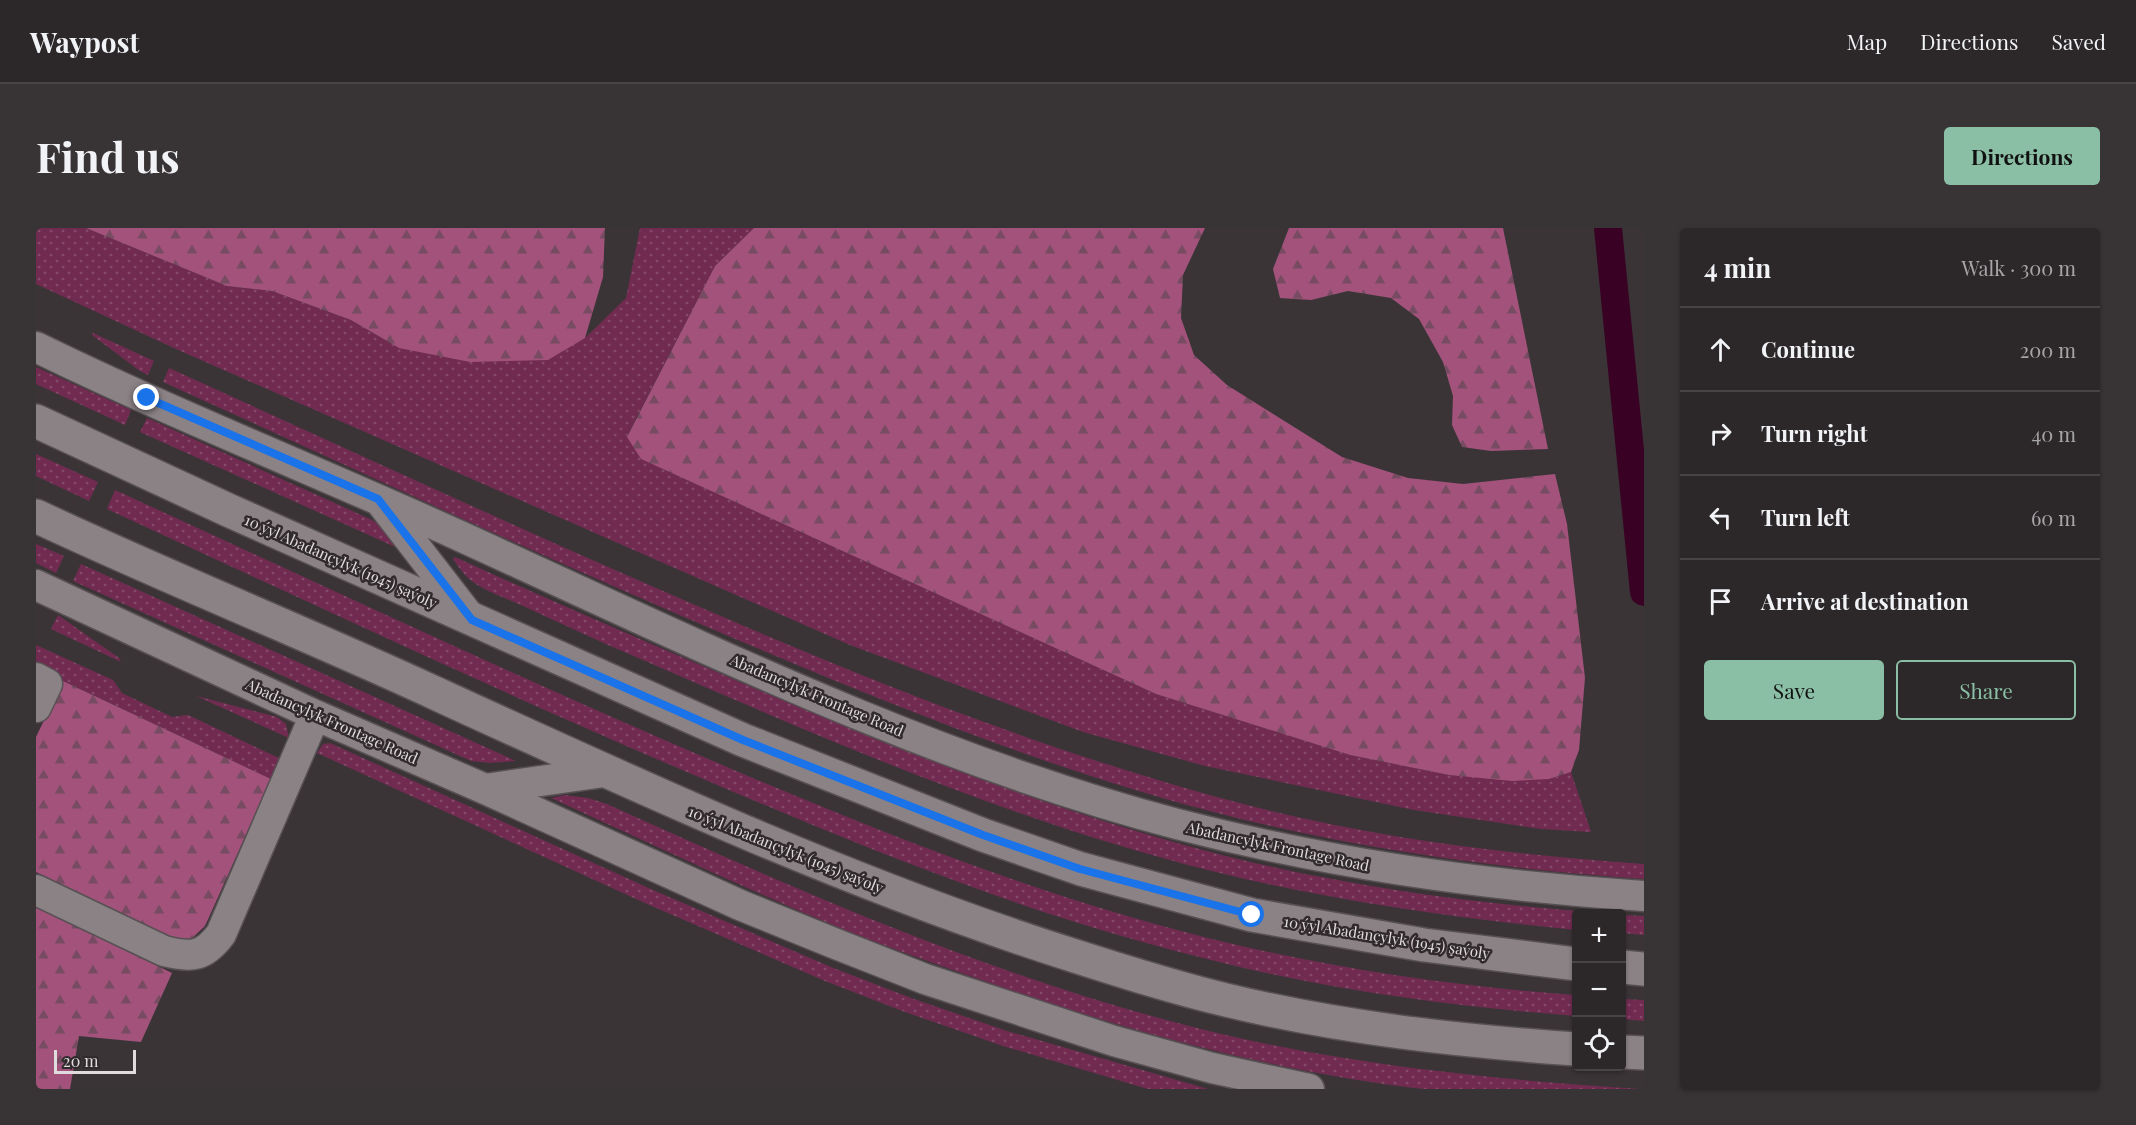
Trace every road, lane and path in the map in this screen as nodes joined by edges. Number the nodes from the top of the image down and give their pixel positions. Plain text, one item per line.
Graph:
1 (36, 347) edge
2 (36, 421) edge
3 (378, 499) junction
4 (36, 516) edge
5 (36, 585) edge
6 (472, 620) junction
7 (36, 678) edge
8 (36, 707) edge
9 (315, 715) junction
10 (604, 772) junction
11 (485, 789) junction
12 (36, 890) edge
13 (1644, 896) edge
14 (1572, 964) edge
15 (1626, 968) edge
16 (1644, 969) edge
17 (1572, 1049) edge
18 (1626, 1052) edge
19 (1644, 1053) edge
20 (1309, 1089) edge

1 - 3 street, Abadancylyk Frontage Road
2 - 6 main road, 10 ýyl Abadançylyk (1945) şaýoly
3 - 6 street
3 - 13 street, Abadancylyk Frontage Road
4 - 10 main road, 10 ýyl Abadançylyk (1945) şaýoly
5 - 9 street, Abadancylyk Frontage Road
6 - 14 main road, 10 ýyl Abadançylyk (1945) şaýoly
7 - 8 street
9 - 11 street, Abadancylyk Frontage Road
9 - 12 street
10 - 11 street
10 - 17 main road, 10 ýyl Abadançylyk (1945) şaýoly
11 - 20 street, Abadancylyk Frontage Road
15 - 16 main road
18 - 19 main road

